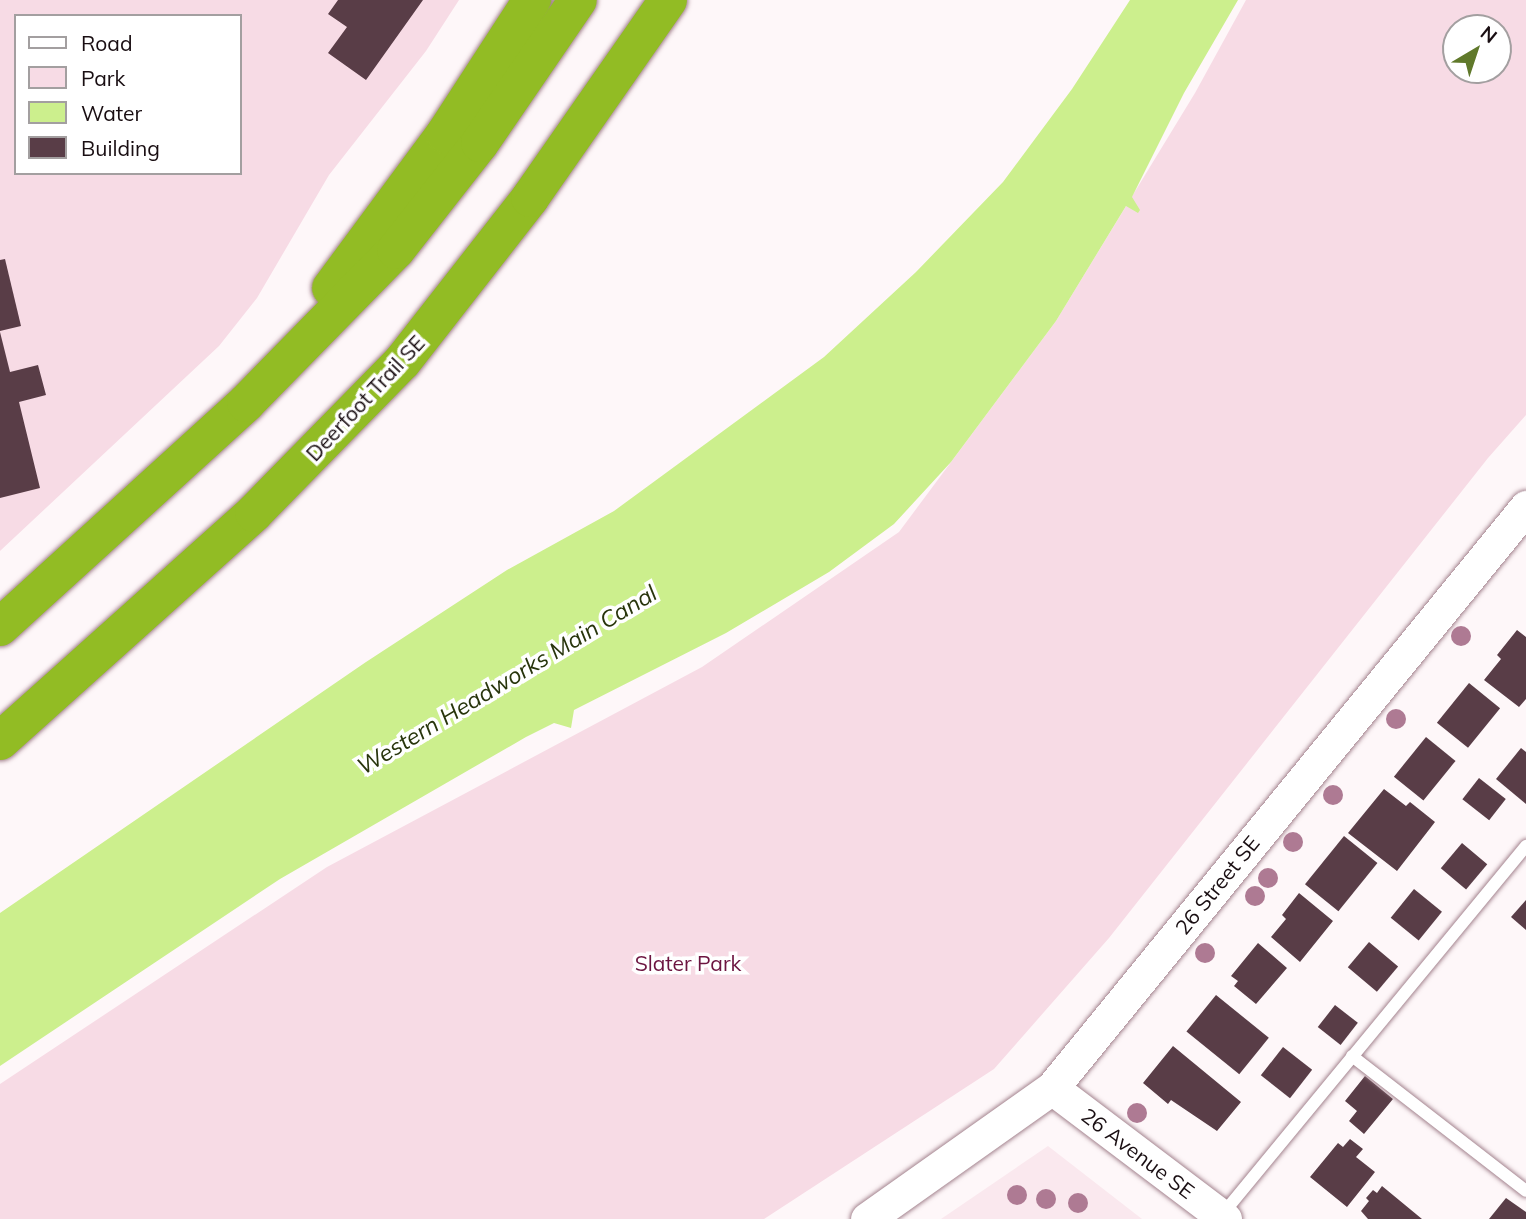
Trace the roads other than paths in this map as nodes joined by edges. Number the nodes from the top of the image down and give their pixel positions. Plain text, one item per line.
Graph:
1 (532, 0) edge
2 (578, 0) edge
3 (668, 0) edge
4 (246, 403) junction
5 (1526, 507) edge
6 (0, 627) edge
7 (0, 741) edge
8 (1526, 846) edge
9 (1352, 1056) junction
10 (1052, 1088) junction
11 (1526, 1191) edge
12 (1223, 1218) edge
13 (867, 1219) edge

1 - 4 highway
2 - 4 highway
3 - 7 highway, Deerfoot Trail SE
4 - 6 highway
5 - 10 street, 26 Street SE
8 - 9 lane
9 - 11 lane
9 - 12 lane
10 - 12 street, 26 Avenue SE
10 - 13 street, 26 Street SE

